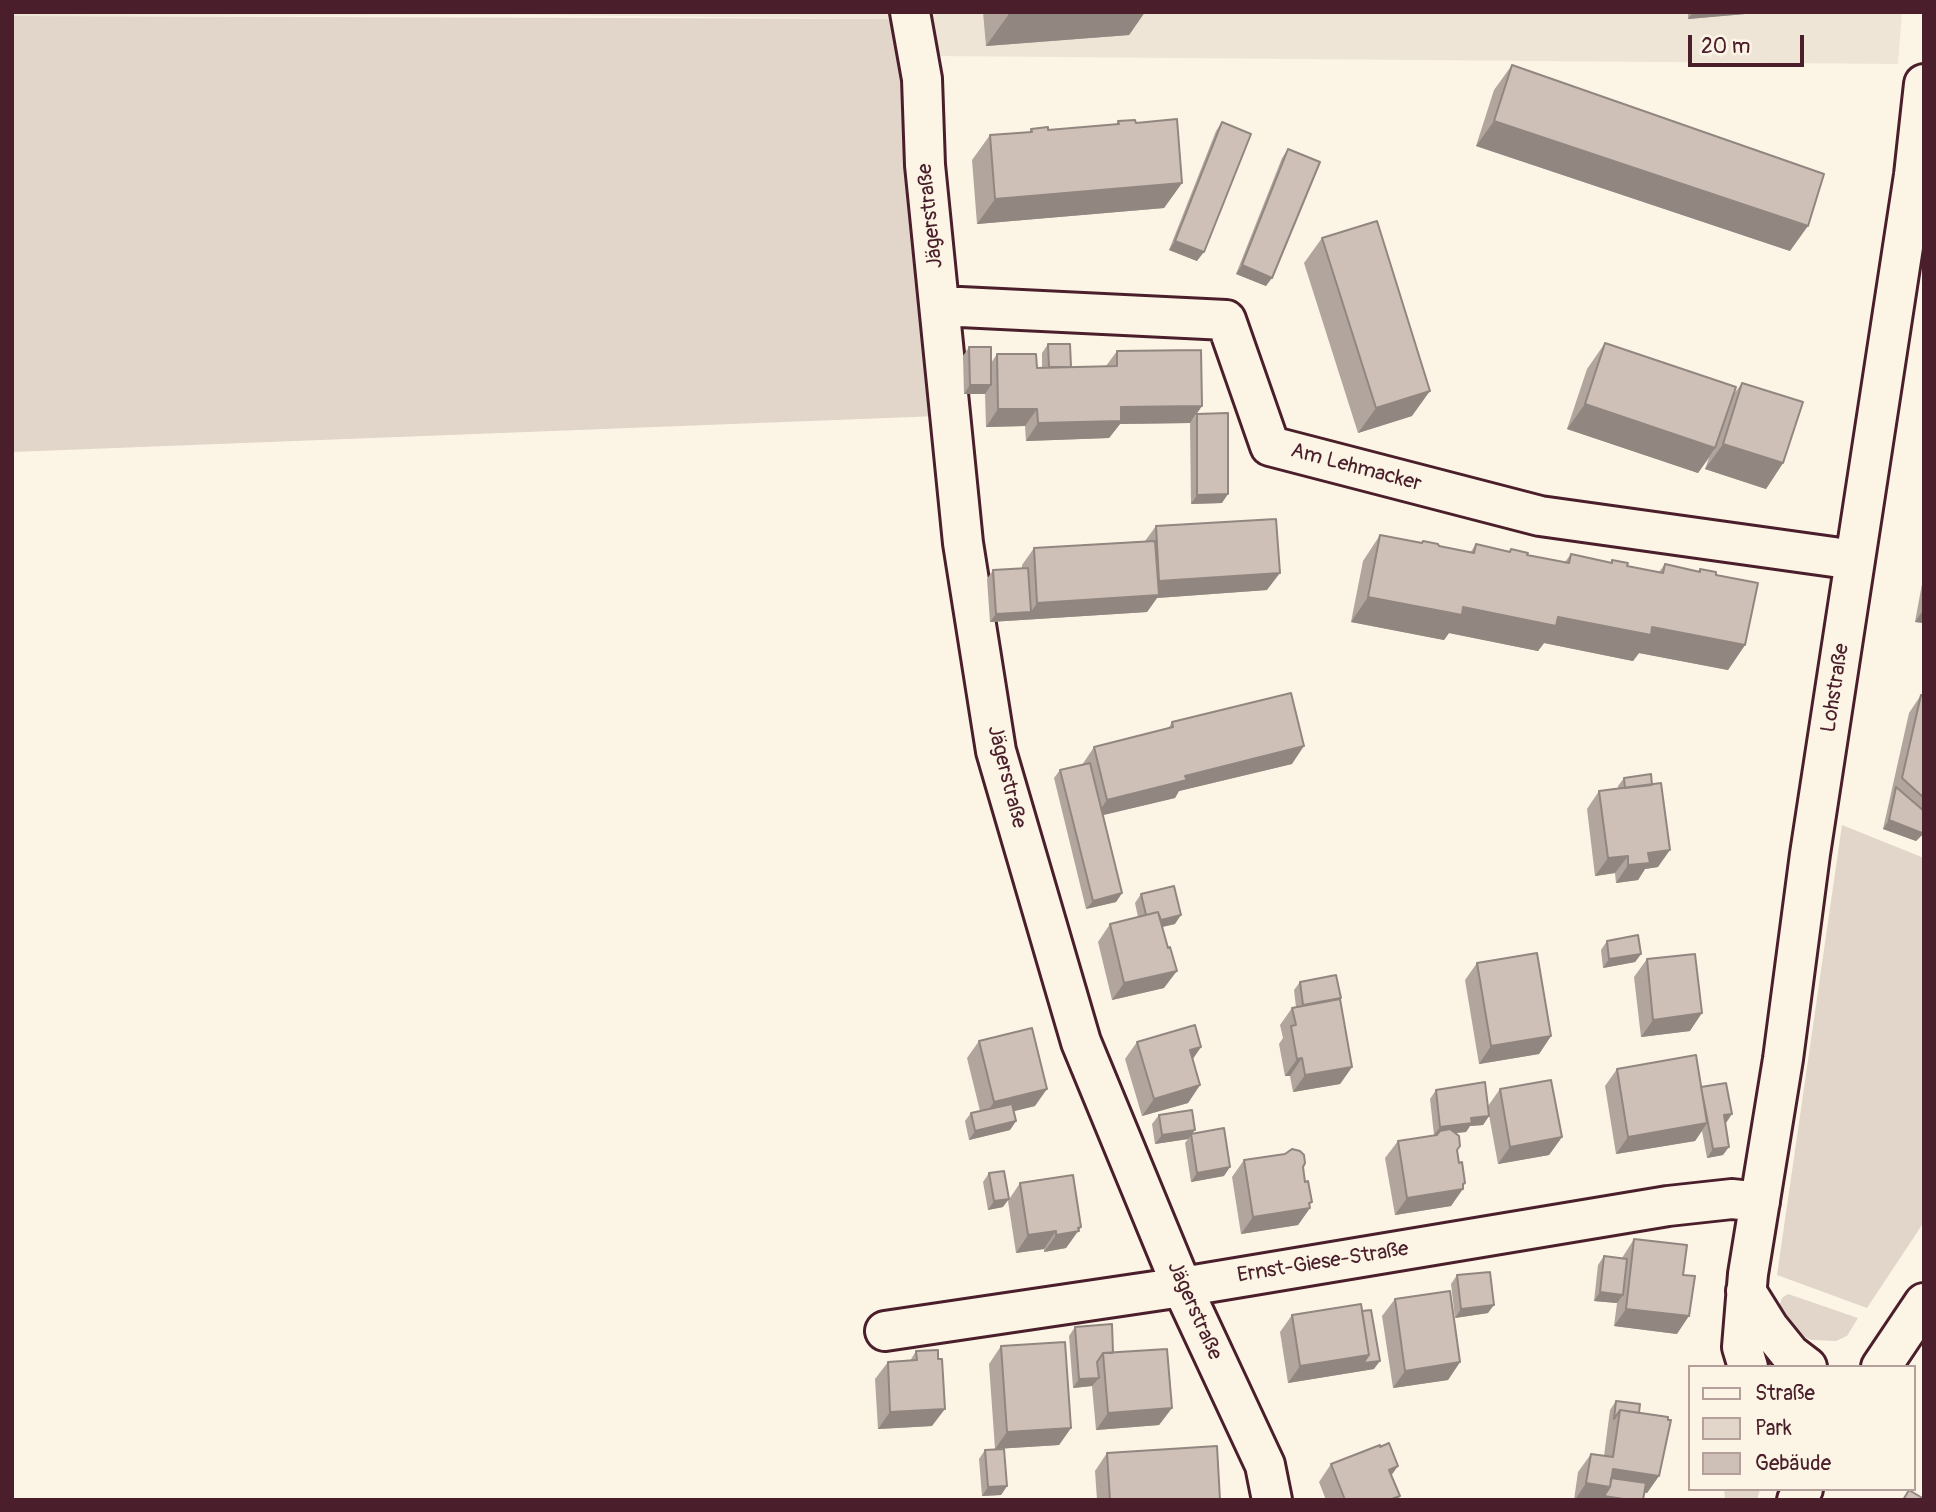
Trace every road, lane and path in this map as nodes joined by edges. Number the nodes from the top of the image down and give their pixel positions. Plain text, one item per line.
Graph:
1 (910, 12) edge
2 (1924, 84) edge
3 (940, 306) junction
4 (1856, 560) junction
5 (1760, 1202) junction
6 (1182, 1287) junction
7 (1746, 1291) junction
8 (1924, 1303) edge
9 (885, 1331) dead end
10 (1747, 1365) edge
11 (1804, 1365) edge
12 (1882, 1365) edge
13 (1272, 1500) edge

1 - 3 street, Jägerstraße
2 - 4 street, Lohstraße
3 - 4 street, Am Lehmacker
3 - 6 street, Jägerstraße
4 - 5 street, Lohstraße
5 - 6 street, Ernst-Giese-Straße
5 - 7 street, Lohstraße
6 - 9 street, Ernst-Giese-Straße
6 - 13 street, Jägerstraße
7 - 10 street, Lohstraße
7 - 11 street
8 - 12 street

